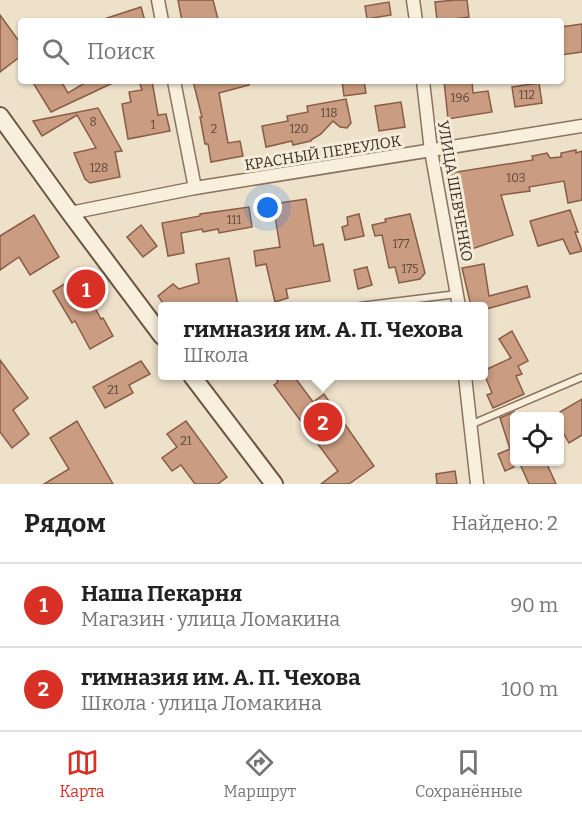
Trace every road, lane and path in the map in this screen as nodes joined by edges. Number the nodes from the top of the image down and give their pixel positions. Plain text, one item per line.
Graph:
1 (158, 0) edge
2 (413, 0) edge
3 (161, 18) edge
4 (416, 18) edge
5 (175, 84) edge
6 (423, 84) edge
7 (0, 116) edge
8 (582, 126) edge
9 (431, 151) junction
10 (195, 188) junction
11 (70, 213) junction
12 (459, 300) edge
13 (426, 302) edge
14 (158, 331) edge
15 (582, 377) edge
16 (196, 380) edge
17 (466, 380) edge
18 (470, 424) junction
19 (274, 484) edge
20 (477, 484) edge

1 - 3 street
2 - 4 street
5 - 10 street
6 - 9 street, УЛИЦА ШЕВЧЕНКО
7 - 11 street
8 - 9 street, КРАСНЫЙ ПЕРЕУЛОК
9 - 10 street, КРАСНЫЙ ПЕРЕУЛОК
9 - 12 street, УЛИЦА ШЕВЧЕНКО
10 - 11 street, КРАСНЫЙ ПЕРЕУЛОК
11 - 14 street
12 - 13 lane
15 - 18 lane
16 - 19 street
17 - 18 street
18 - 20 street

